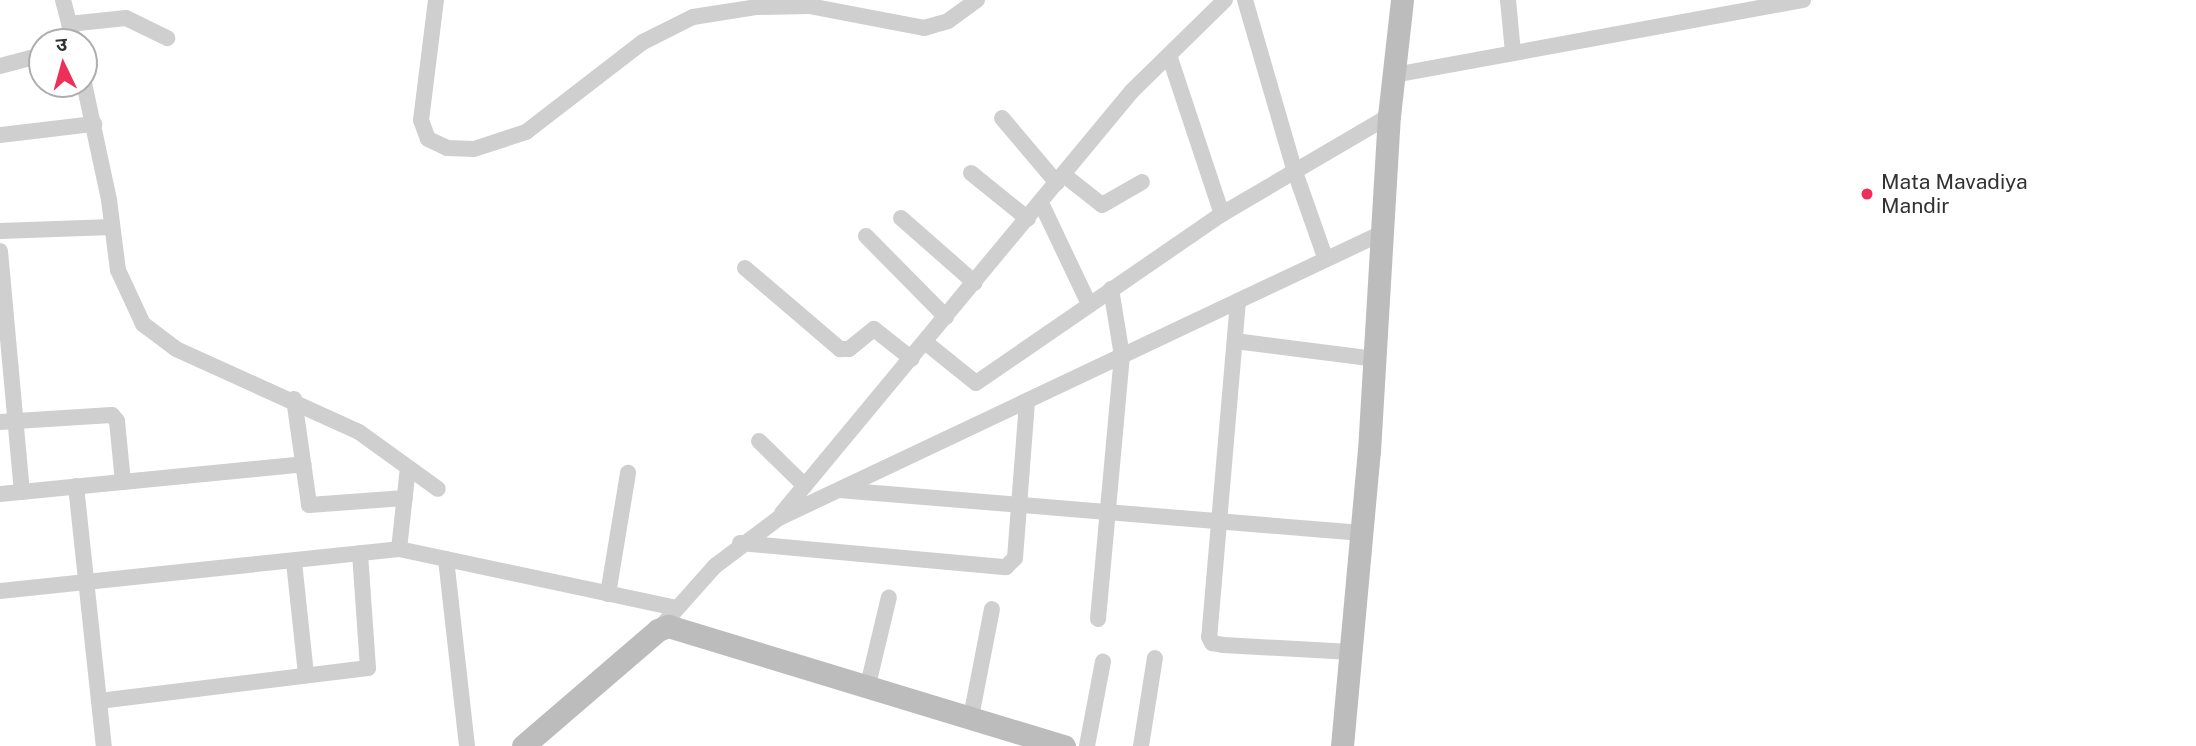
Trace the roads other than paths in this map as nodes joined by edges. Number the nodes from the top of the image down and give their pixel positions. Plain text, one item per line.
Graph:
1 (63, 0) edge
2 (436, 0) edge
3 (977, 0) edge
4 (1245, 0) edge
5 (1402, 0) edge
6 (1508, 0) edge
7 (1803, 0) edge
8 (1216, 4) edge
9 (69, 24) junction
10 (70, 28) edge
11 (167, 38) dead end
12 (1513, 53) junction
13 (1169, 54) junction
14 (28, 59) edge
15 (0, 66) edge
16 (1394, 75) junction
17 (88, 98) edge
18 (1389, 116) junction
19 (1002, 118) dead end
20 (94, 124) junction
21 (0, 135) edge
22 (1295, 172) junction
23 (971, 173) dead end
24 (1061, 179) junction
25 (1142, 182) dead end
26 (1041, 203) junction
27 (1222, 214) junction
28 (901, 218) dead end
29 (1028, 219) junction
30 (112, 227) junction
31 (0, 231) edge
32 (1382, 233) junction
33 (866, 236) dead end
34 (0, 251) edge
35 (1325, 257) junction
36 (745, 268) dead end
37 (975, 283) junction
38 (1111, 289) junction
39 (1238, 301) junction
40 (1089, 304) junction
41 (946, 317) junction
42 (3, 330) edge
43 (1235, 341) junction
44 (926, 342) junction
45 (1122, 356) junction
46 (912, 359) junction
47 (1374, 359) junction
48 (294, 399) junction
49 (1027, 401) junction
50 (7, 421) edge
51 (759, 441) dead end
52 (304, 464) junction
53 (408, 467) junction
54 (628, 473) dead end
55 (123, 482) junction
56 (76, 486) junction
57 (805, 486) junction
58 (438, 489) dead end
59 (837, 490) junction
60 (22, 492) junction
61 (0, 494) edge
62 (405, 498) junction
63 (1017, 505) junction
64 (1108, 512) junction
65 (779, 517) junction
66 (1218, 521) junction
67 (1362, 533) junction
68 (740, 543) junction
69 (399, 549) junction
70 (360, 553) junction
71 (446, 559) junction
72 (294, 562) junction
73 (84, 583) junction
74 (0, 591) edge
75 (608, 594) junction
76 (889, 597) dead end
77 (676, 608) junction
78 (992, 609) dead end
79 (1098, 619) dead end
80 (658, 630) junction
81 (1351, 652) junction
82 (1155, 658) dead end
83 (1102, 661) dead end
84 (306, 675) junction
85 (867, 685) junction
86 (99, 701) junction
87 (971, 717) junction
88 (104, 746) edge
89 (467, 746) edge
90 (523, 746) edge
91 (1064, 746) edge
92 (1087, 746) edge
93 (1142, 746) edge
94 (1342, 746) edge

1 - 9 street
2 - 3 street
4 - 22 street
5 - 16 street
6 - 12 street
7 - 12 street
8 - 13 street
9 - 10 street
9 - 11 street
12 - 16 street
13 - 24 street
13 - 27 street
14 - 15 street
16 - 18 street
17 - 20 street
18 - 22 street
18 - 32 street
19 - 24 street
20 - 21 street
20 - 30 street
22 - 27 street
22 - 35 street
23 - 29 street
24 - 25 street
24 - 26 street
26 - 29 street
26 - 40 street
27 - 38 street
28 - 37 street
29 - 37 street
30 - 31 street
30 - 48 street
32 - 35 street
32 - 47 street
33 - 41 street
34 - 42 street
35 - 39 street
36 - 46 street
37 - 41 street
38 - 40 street
38 - 45 street
39 - 43 street
39 - 45 street
40 - 44 street
41 - 44 street
42 - 50 street
43 - 47 street
43 - 66 street
44 - 46 street
45 - 49 street
45 - 64 street
46 - 57 street
47 - 67 street
48 - 52 street
48 - 53 street
49 - 59 street
49 - 63 street
50 - 55 street
50 - 60 street
51 - 57 street
52 - 55 street
52 - 62 street
53 - 58 street
53 - 62 street
54 - 75 street
55 - 56 street
56 - 60 street
56 - 73 street
57 - 65 street
59 - 63 street
59 - 65 street
60 - 61 street
62 - 69 street
63 - 64 street
63 - 68 street
64 - 66 street
64 - 79 street
65 - 68 street
66 - 67 street
66 - 81 street
67 - 81 street
68 - 77 street
69 - 70 street
69 - 71 street
70 - 72 street
70 - 84 street
71 - 75 street
71 - 89 street
72 - 73 street
72 - 84 street
73 - 74 street
73 - 86 street
75 - 77 street
76 - 85 street
77 - 80 street
78 - 87 street
80 - 85 street
80 - 90 street
81 - 94 street
82 - 93 street
83 - 92 street
84 - 86 street
85 - 87 street
86 - 88 street
87 - 91 street

